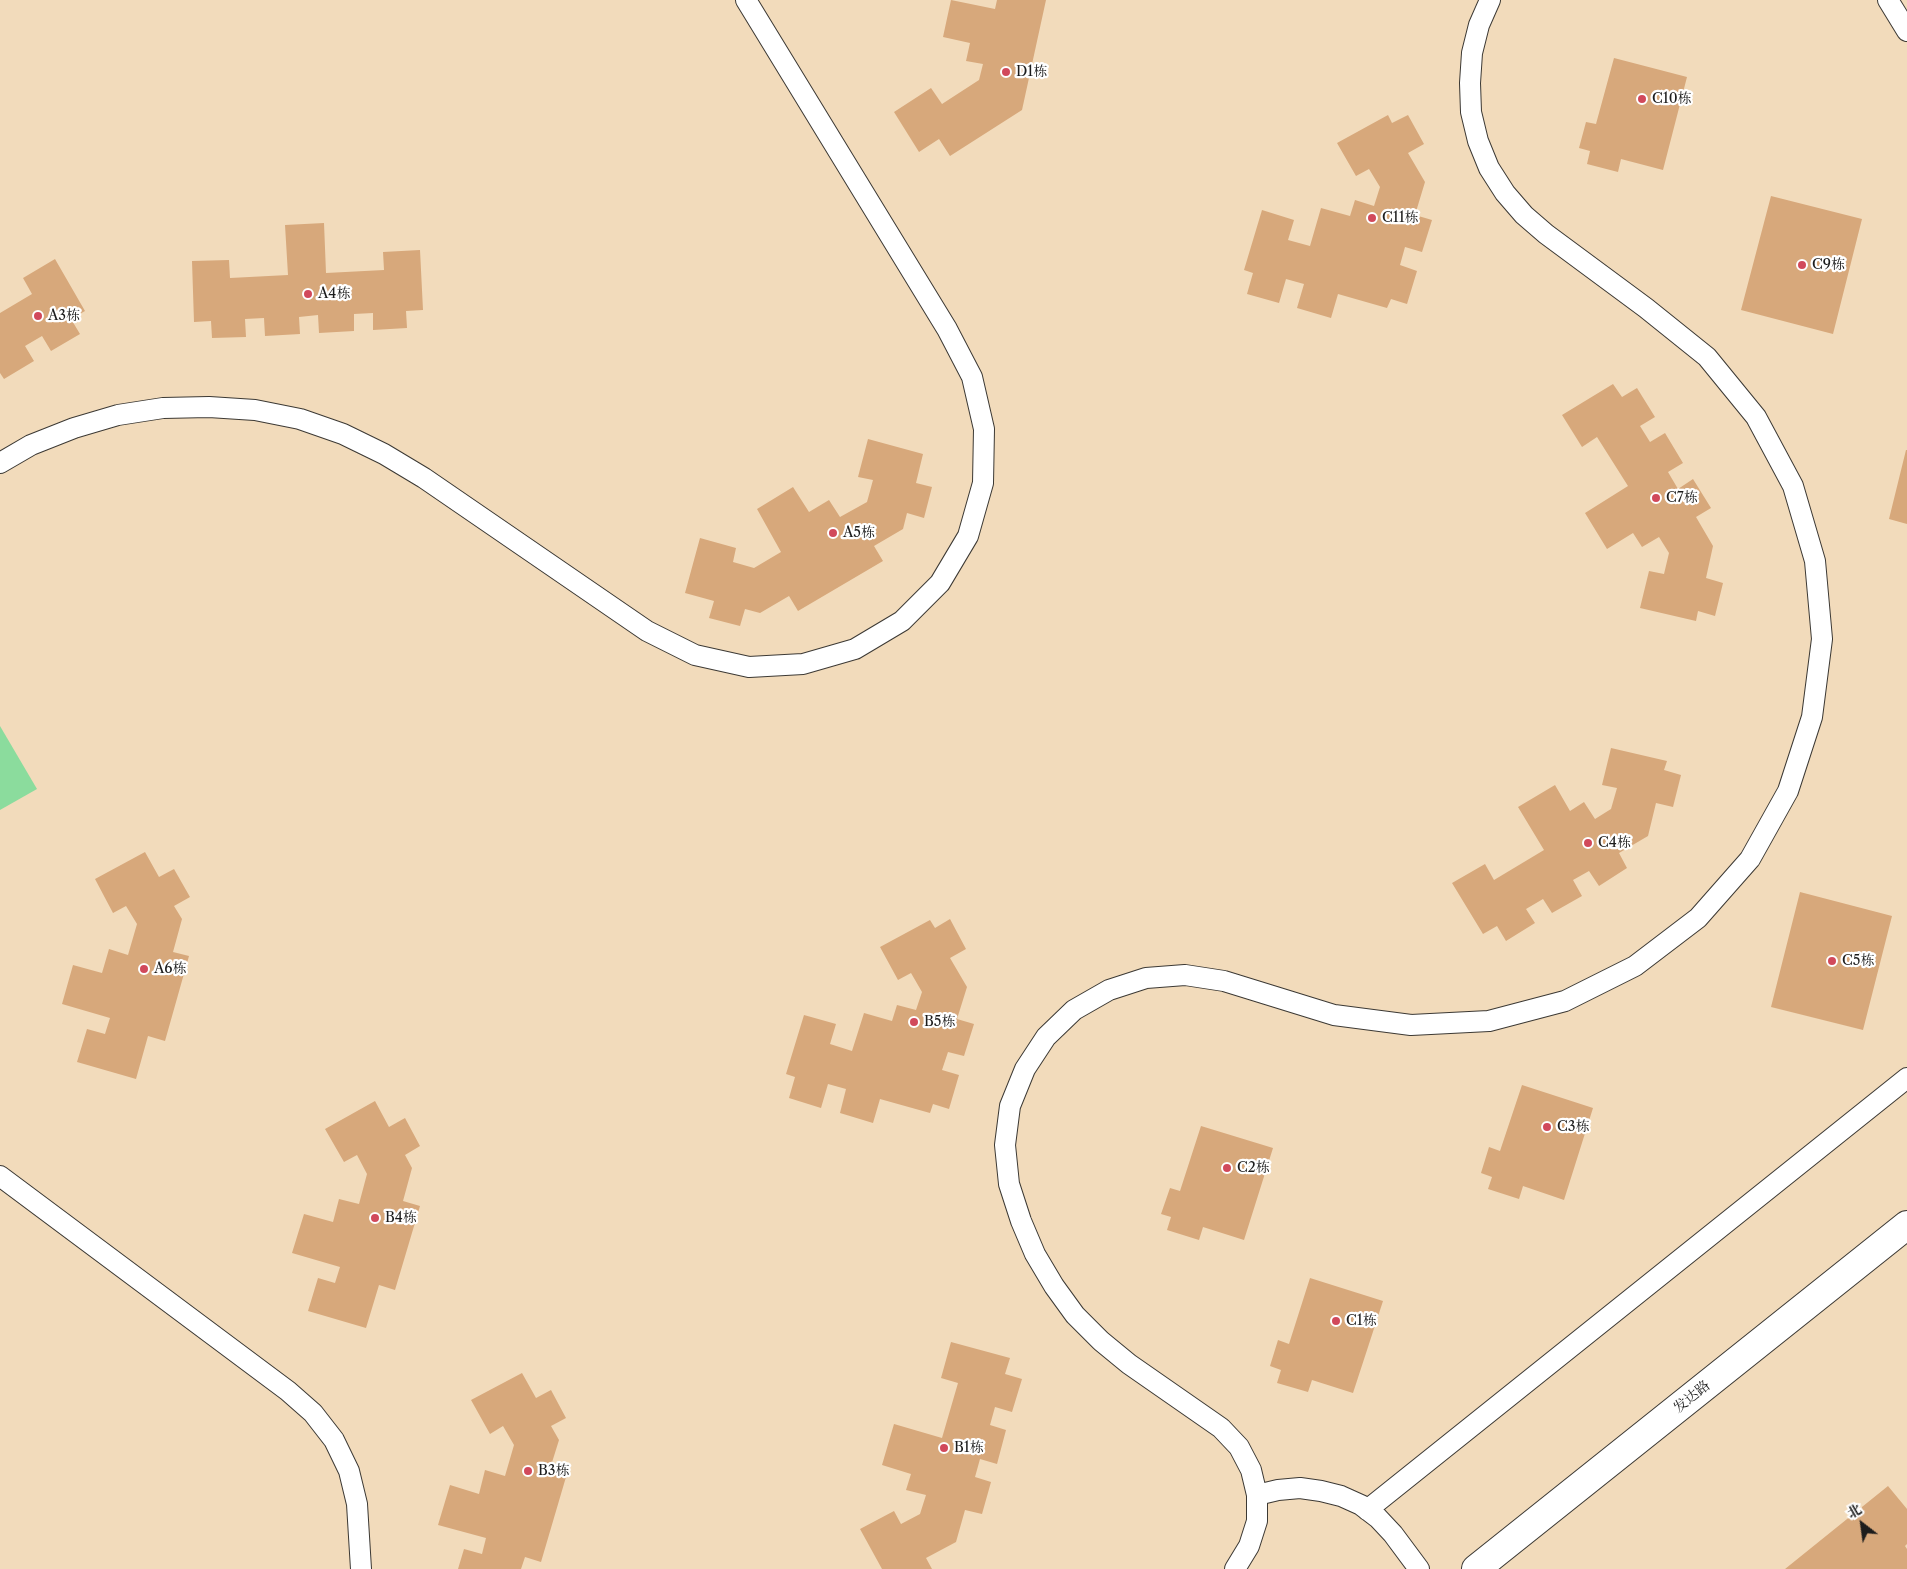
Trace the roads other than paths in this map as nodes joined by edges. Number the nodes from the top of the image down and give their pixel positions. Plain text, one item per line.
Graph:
1 (746, 0) edge
2 (1490, 0) edge
3 (1888, 0) edge
4 (1907, 32) edge
5 (0, 463) edge
6 (1907, 1078) edge
7 (0, 1176) edge
8 (1907, 1225) edge
9 (1257, 1495) junction
10 (1368, 1510) junction
11 (361, 1569) edge
12 (1236, 1569) edge
13 (1419, 1569) edge
14 (1476, 1569) edge

1 - 5 lane
2 - 9 lane
3 - 4 lane
6 - 10 lane
7 - 11 lane
8 - 14 street, 发达路
9 - 10 lane
9 - 12 lane
10 - 13 lane

